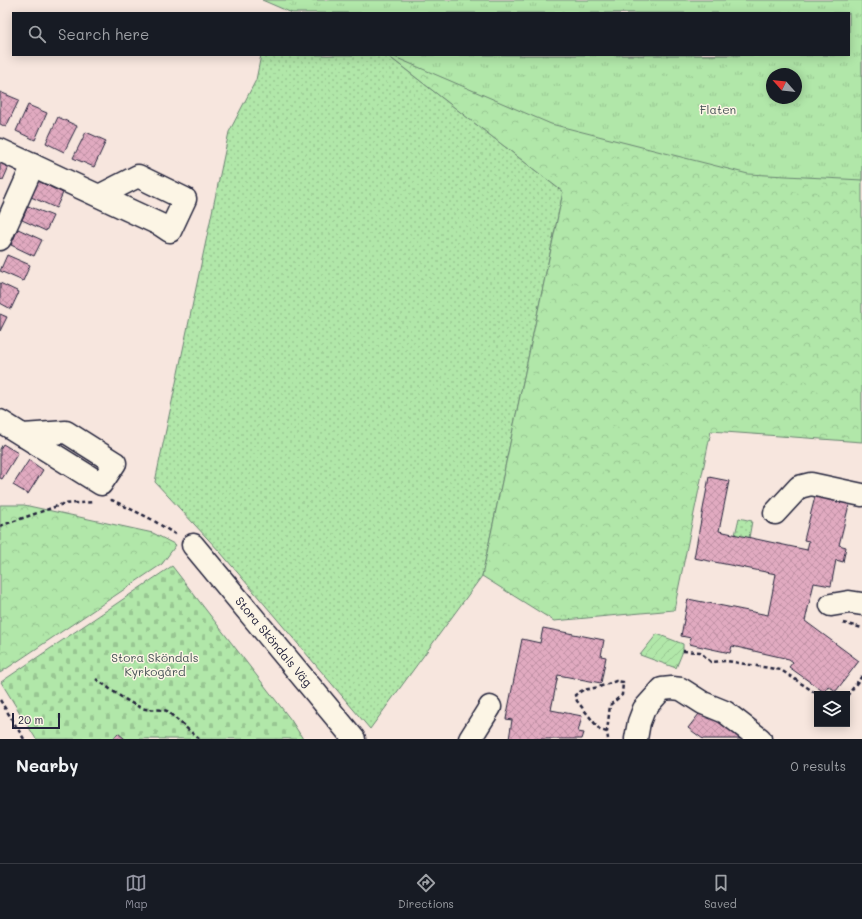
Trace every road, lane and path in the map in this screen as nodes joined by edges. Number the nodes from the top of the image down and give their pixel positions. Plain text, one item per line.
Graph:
1 (0, 150) edge
2 (33, 165) junction
3 (99, 196) dead end
4 (0, 239) edge
5 (0, 421) edge
6 (23, 435) dead end
7 (862, 495) edge
8 (107, 501) dead end
9 (94, 502) dead end
10 (775, 513) dead end
11 (0, 526) edge
12 (193, 545) joint
13 (862, 604) edge
14 (831, 605) dead end
15 (682, 651) dead end
16 (862, 676) edge
17 (96, 679) dead end
18 (814, 692) edge
19 (850, 692) edge
20 (0, 700) edge
21 (490, 707) dead end
22 (607, 732) junction
23 (24, 739) edge
24 (199, 739) edge
25 (354, 739) edge
26 (470, 739) edge
27 (608, 739) edge
28 (636, 739) edge
29 (760, 739) edge

1 - 2 street
2 - 3 street
2 - 4 street
5 - 6 street
7 - 10 street
8 - 12 path
9 - 11 path
12 - 25 street, Stora Sköndals Väg
13 - 14 street
15 - 18 path
16 - 19 path
17 - 24 path
20 - 23 path
21 - 26 street
22 - 22 path
22 - 27 path
28 - 29 street

